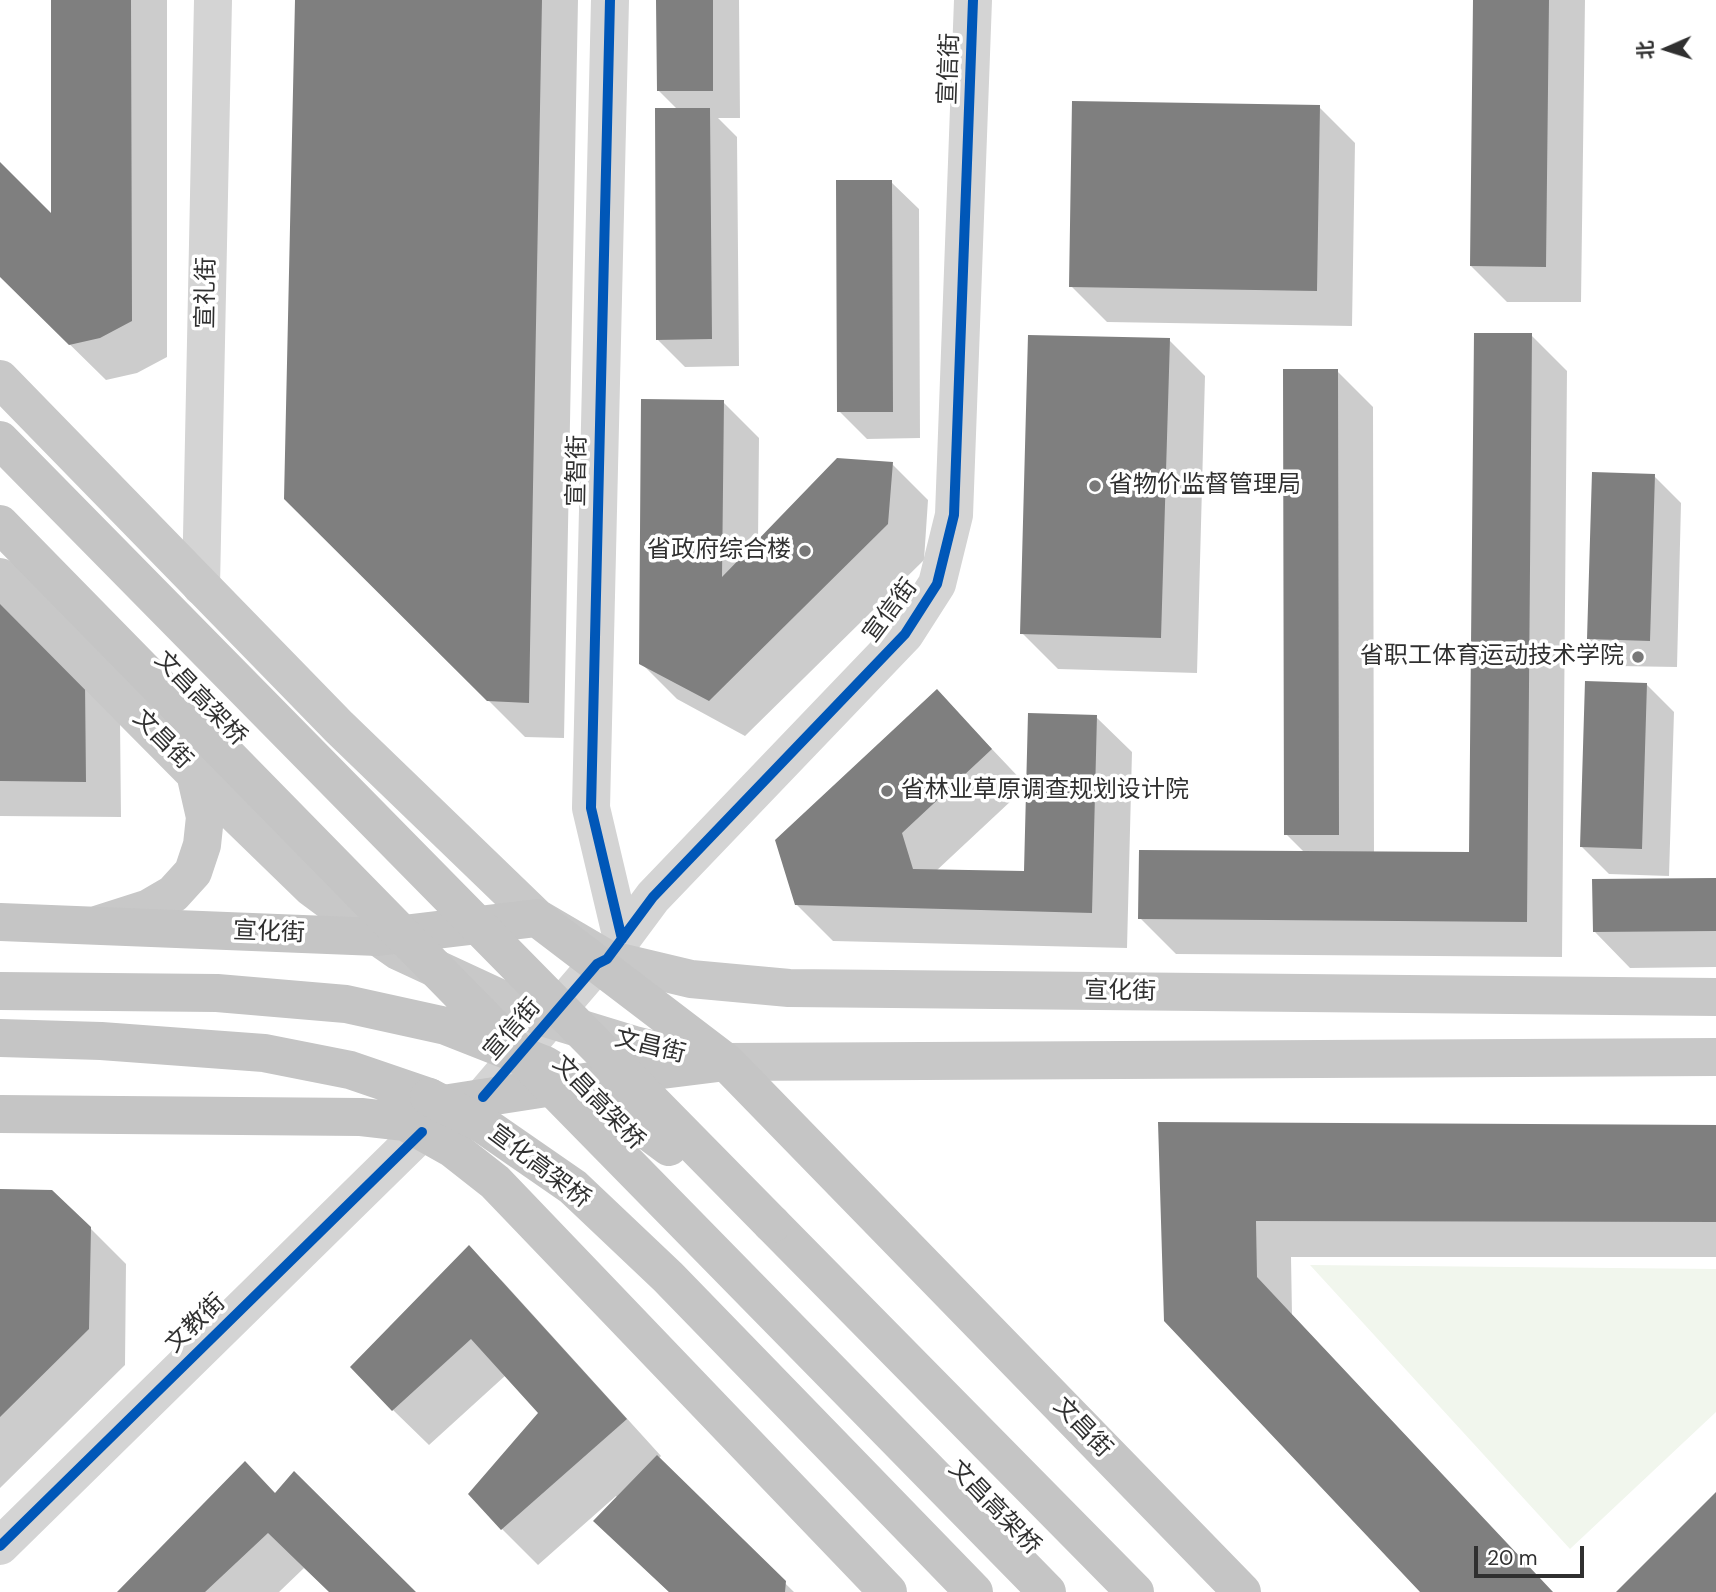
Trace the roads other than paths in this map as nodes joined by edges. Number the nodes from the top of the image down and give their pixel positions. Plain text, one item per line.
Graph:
1 (213, 0) edge
2 (610, 0) edge
3 (973, 0) edge
4 (0, 379) edge
5 (0, 440) edge
6 (0, 524) edge
7 (0, 577) edge
8 (201, 586) junction
9 (195, 773) junction
10 (537, 918) junction
11 (0, 922) edge
12 (94, 926) junction
13 (379, 937) junction
14 (609, 954) junction
15 (0, 991) edge
16 (1716, 997) edge
17 (551, 1019) junction
18 (0, 1038) edge
19 (1716, 1057) edge
20 (726, 1062) junction
21 (483, 1097) junction
22 (0, 1114) edge
23 (361, 1117) junction
24 (422, 1132) junction
25 (772, 1224) junction
26 (0, 1546) edge
27 (888, 1592) edge
28 (974, 1592) edge
29 (1047, 1592) edge
30 (1135, 1592) edge
31 (1242, 1592) edge

1 - 8 street, 宣礼街
2 - 14 street, 宣智街
3 - 14 street, 宣信街
4 - 8 main road
5 - 25 highway, 文昌高架桥, bridge
6 - 29 highway, 文昌高架桥, bridge
7 - 9 main road, 文昌街
8 - 10 main road
9 - 12 main road
9 - 13 main road, 文昌街
10 - 13 highway, 宣化街
10 - 14 highway
11 - 12 highway, 宣化街
12 - 13 highway, 宣化街
13 - 17 main road, 文昌街
14 - 16 main road, 宣化街
14 - 17 street, 宣信街
14 - 20 highway
15 - 25 highway, bridge
17 - 20 main road, 文昌街
17 - 21 street, 宣信街
18 - 28 highway, 宣化高架桥, bridge
19 - 20 main road
20 - 21 highway
20 - 31 highway, 文昌街
21 - 23 highway
22 - 23 highway
23 - 24 highway
24 - 26 street, 文教街
24 - 27 highway
25 - 30 highway, 文昌高架桥

